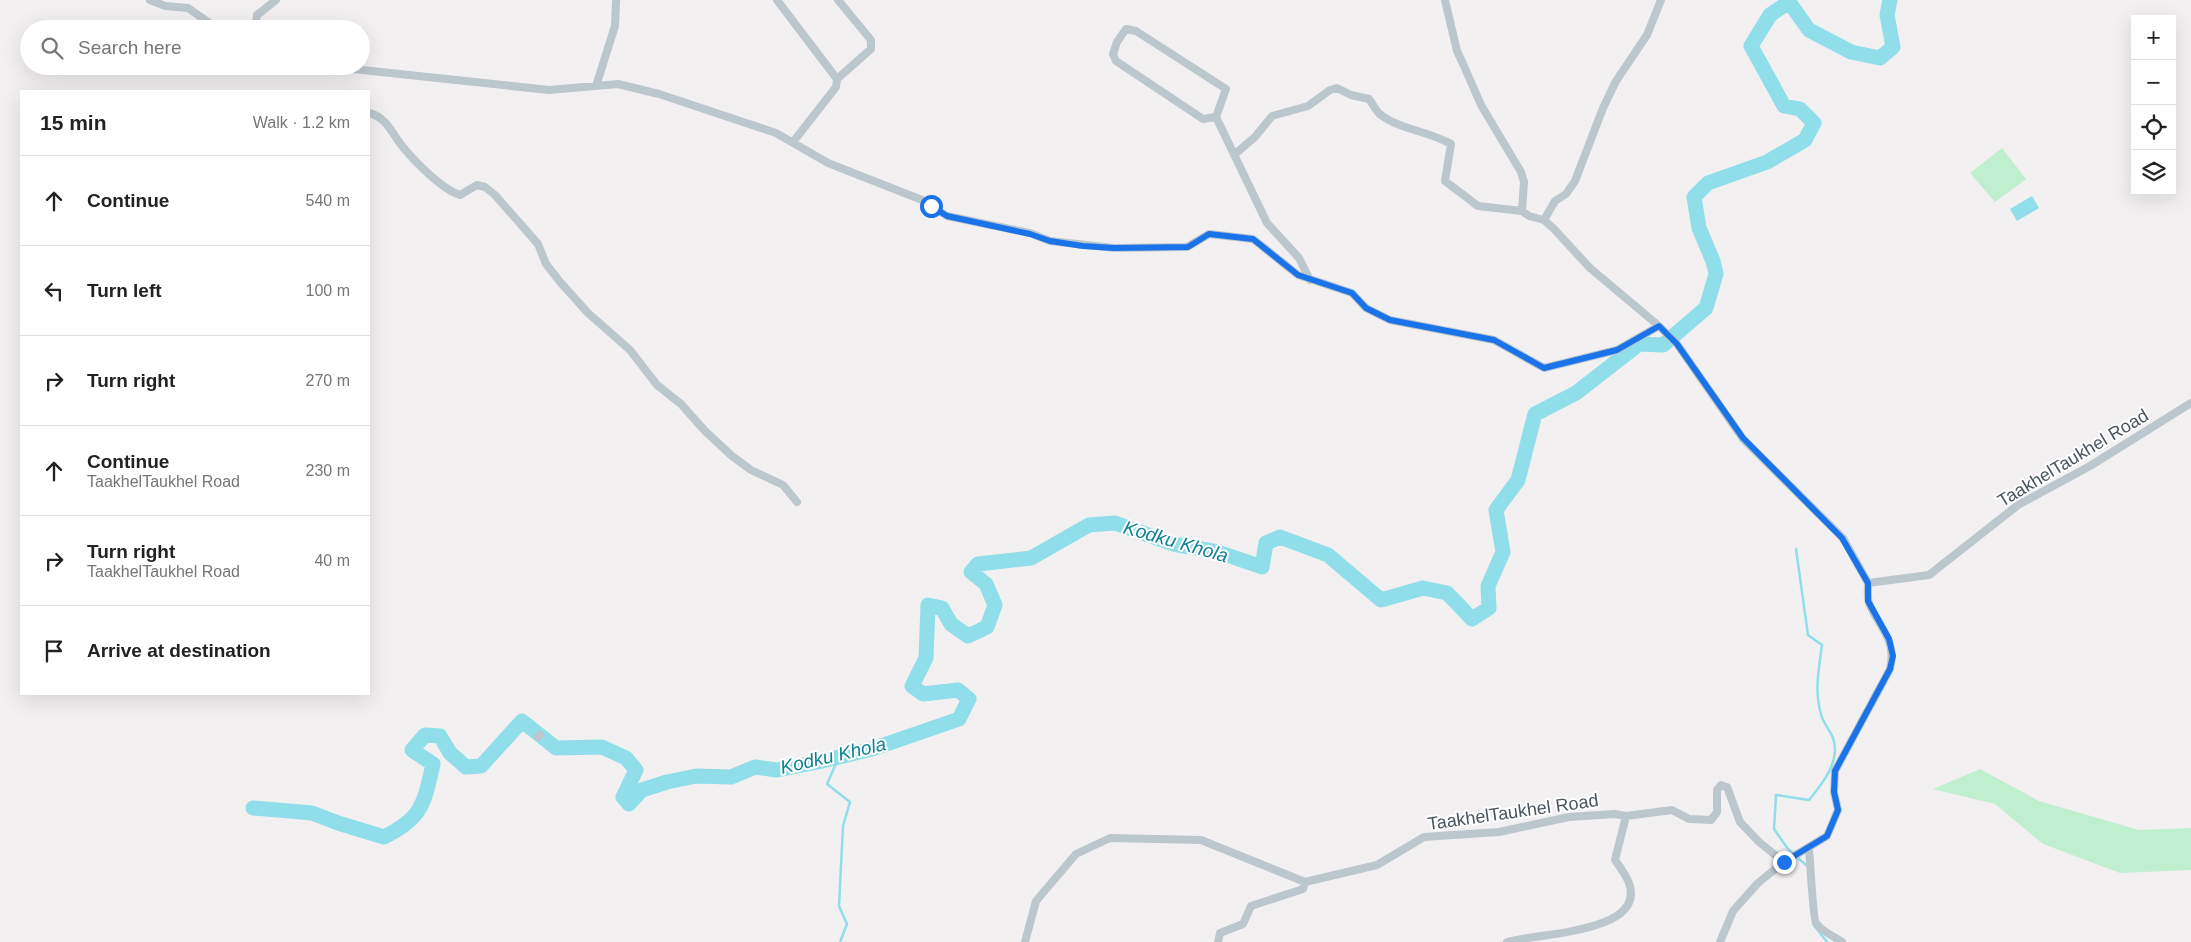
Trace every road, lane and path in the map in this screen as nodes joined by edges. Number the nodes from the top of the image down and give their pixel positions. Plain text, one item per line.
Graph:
1 (150, 0) edge
2 (276, 0) edge
3 (616, 0) edge
4 (777, 0) edge
5 (838, 0) edge
6 (1445, 0) edge
7 (1661, 0) edge
8 (165, 3) edge
9 (205, 20) edge
10 (256, 20) edge
11 (370, 70) edge
12 (837, 79) junction
13 (596, 86) junction
14 (370, 113) edge
15 (1216, 118) junction
16 (793, 142) junction
17 (1235, 154) junction
18 (1522, 211) junction
19 (1544, 220) junction
20 (1310, 280) junction
21 (1662, 328) junction
22 (2191, 403) edge
23 (797, 502) dead end
24 (1868, 583) junction
25 (1626, 816) junction
26 (1806, 850) junction
27 (1784, 862) junction
28 (1305, 882) junction
29 (1025, 942) edge
30 (1218, 942) edge
31 (1507, 942) edge
32 (1720, 942) edge
33 (1842, 942) edge

1 - 8 street
2 - 10 street
3 - 13 street
4 - 12 street
5 - 12 street
6 - 18 street
7 - 19 street
8 - 9 street
11 - 13 street
12 - 16 street
13 - 16 street
14 - 23 street
15 - 15 street
15 - 17 street
16 - 20 street
17 - 18 street
17 - 20 street
18 - 19 street
19 - 21 street
20 - 21 street
21 - 24 street
22 - 24 street, TaakhelTaukhel Road
24 - 26 street
25 - 27 street, TaakhelTaukhel Road
25 - 28 street, TaakhelTaukhel Road
25 - 31 street
26 - 27 street
26 - 33 street
27 - 32 street
28 - 29 street
28 - 30 street

